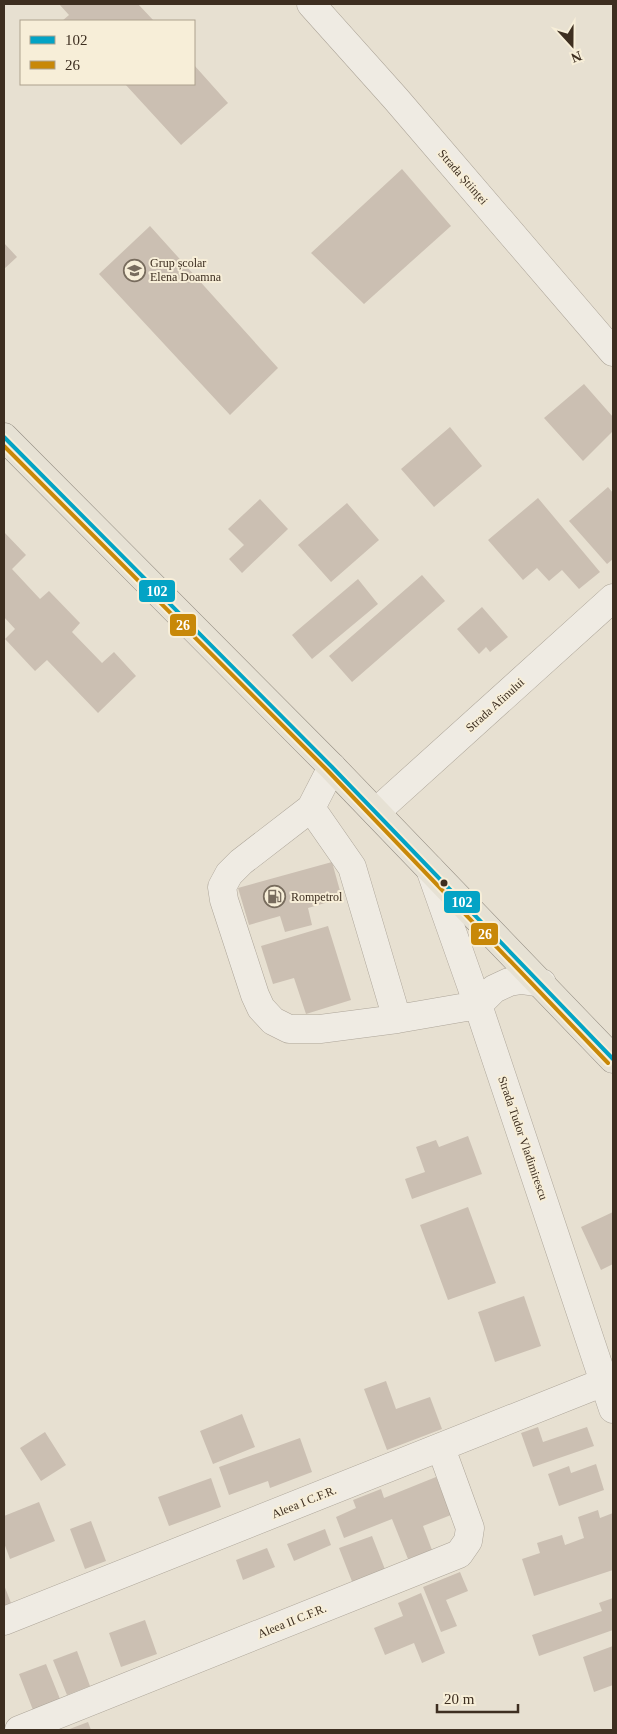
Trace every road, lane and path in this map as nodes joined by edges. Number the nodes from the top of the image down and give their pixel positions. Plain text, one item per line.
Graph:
1 (311, 4) edge
2 (613, 352) edge
3 (4, 437) edge
4 (613, 598) edge
5 (332, 767) junction
6 (311, 808) junction
7 (376, 812) junction
8 (430, 869) junction
9 (542, 983) junction
10 (478, 1004) junction
11 (397, 1019) junction
12 (613, 1059) edge
13 (604, 1382) junction
14 (613, 1409) edge
15 (441, 1448) junction
16 (4, 1621) edge
17 (19, 1730) edge

1 - 2 street, Strada Științei
3 - 5 main road
4 - 7 street, Strada Afinului
5 - 6 street
5 - 7 main road
6 - 11 street
6 - 11 street
7 - 8 main road
8 - 9 main road
8 - 10 street, Strada Tudor Vladimirescu
9 - 10 street
9 - 12 main road
10 - 11 street
10 - 13 street, Strada Tudor Vladimirescu
13 - 14 street, Strada Tudor Vladimirescu
13 - 15 street, Aleea I C.F.R.
15 - 16 street, Aleea I C.F.R.
15 - 17 street, Aleea II C.F.R.

